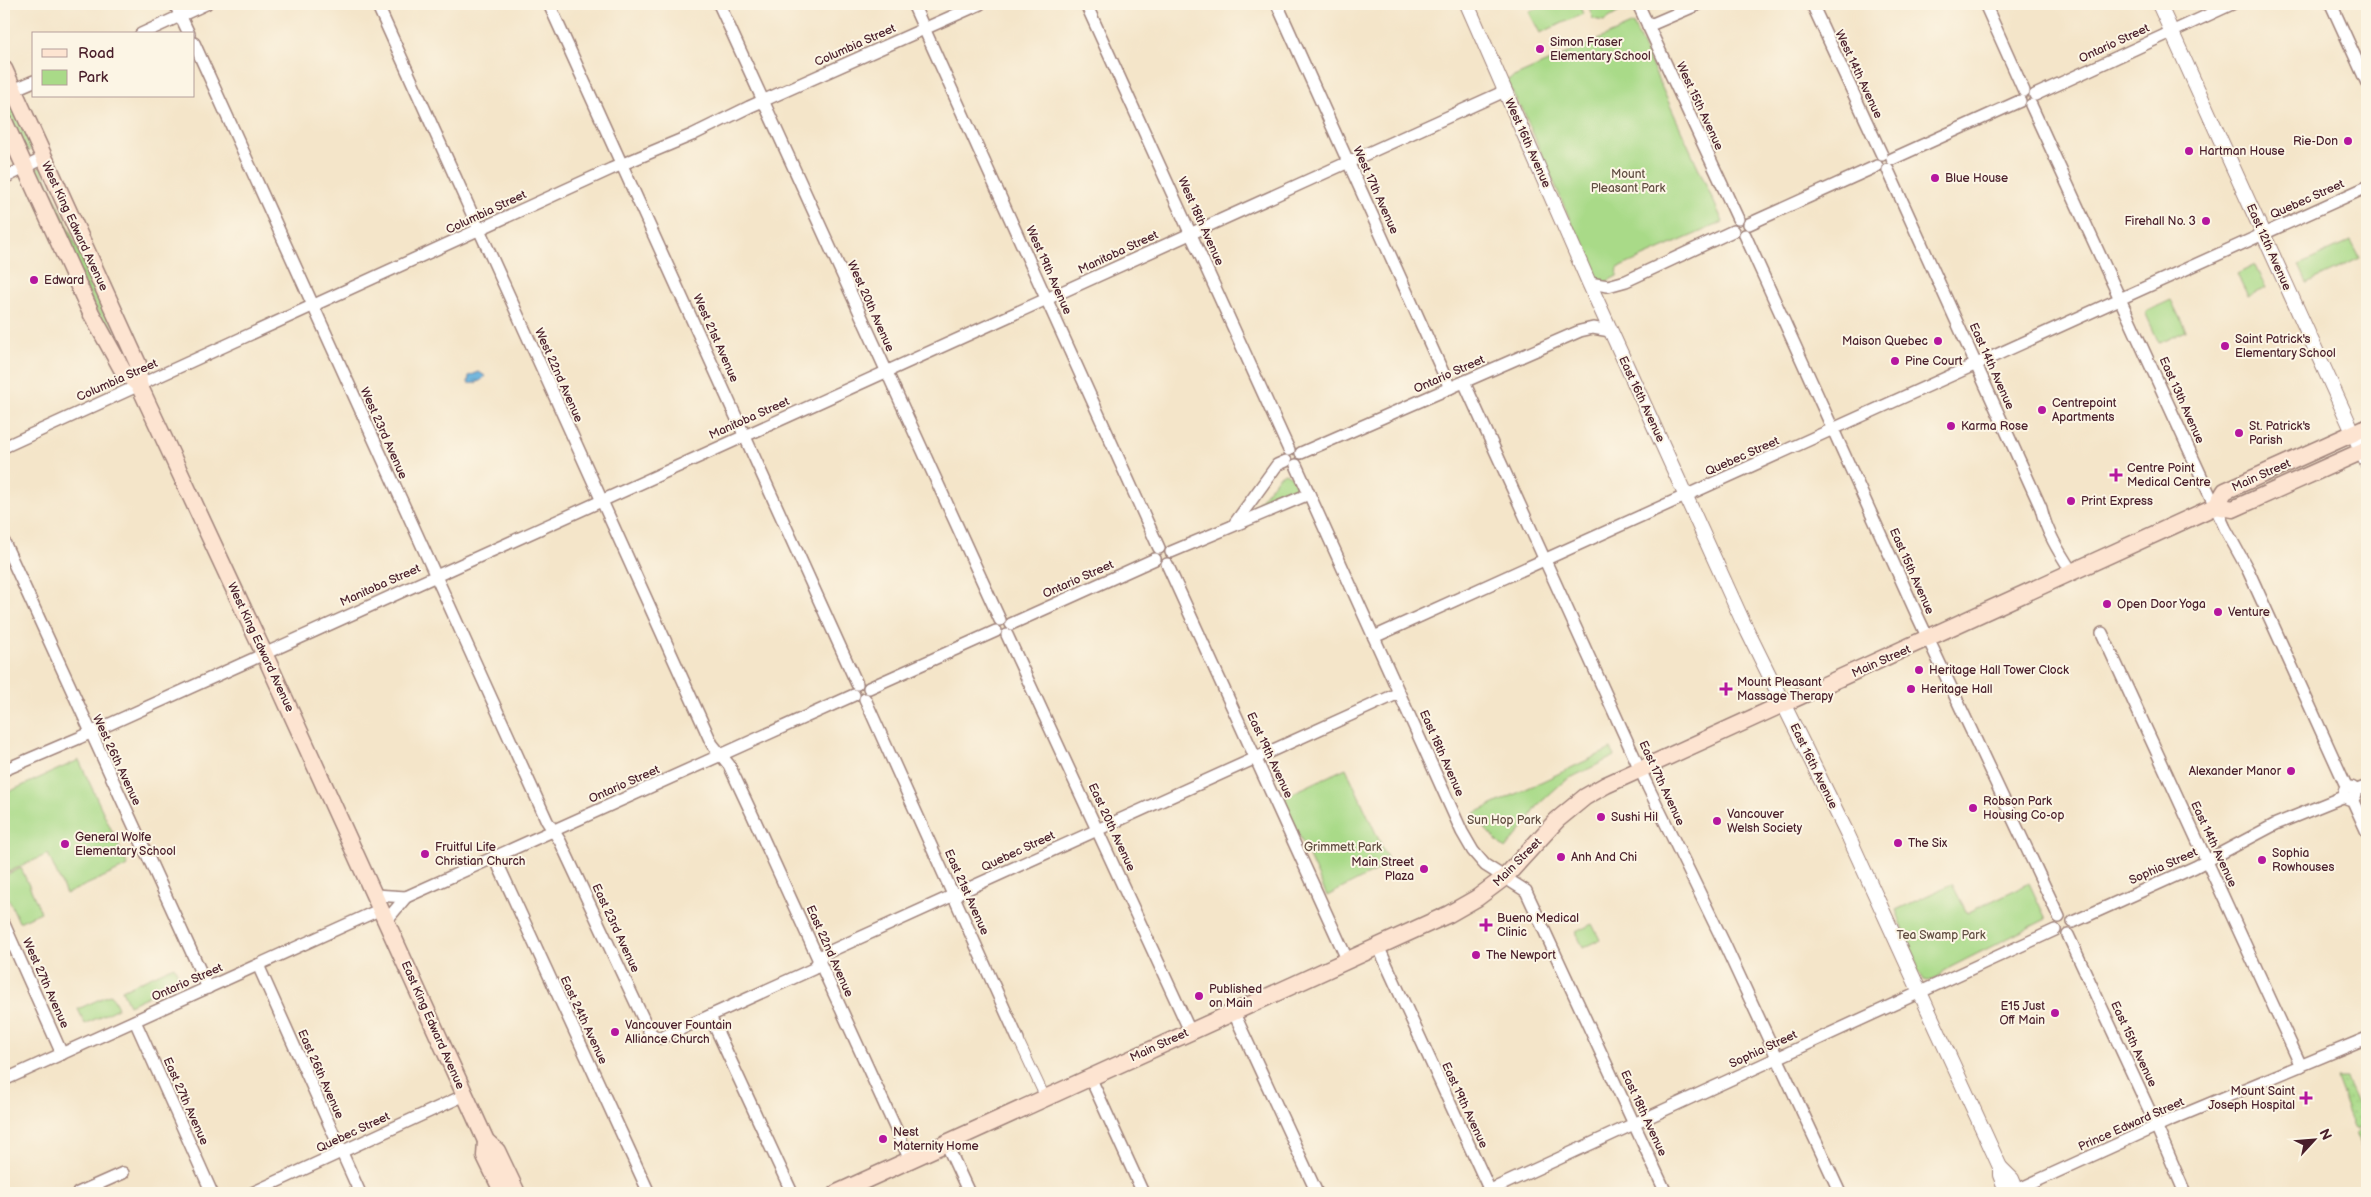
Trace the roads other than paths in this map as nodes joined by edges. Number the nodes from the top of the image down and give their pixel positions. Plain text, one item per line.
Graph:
1 (175, 4) edge
2 (206, 4) edge
3 (376, 4) edge
4 (549, 4) edge
5 (719, 4) edge
6 (913, 4) edge
7 (980, 4) edge
8 (1086, 4) edge
9 (1277, 4) edge
10 (1467, 4) edge
11 (1638, 4) edge
12 (1699, 4) edge
13 (1812, 4) edge
14 (1985, 4) edge
15 (2159, 4) edge
16 (2232, 4) edge
17 (2331, 4) edge
18 (180, 16) junction
19 (1648, 26) junction
20 (924, 28) junction
21 (2172, 31) junction
22 (146, 32) edge
23 (189, 32) edge
24 (195, 45) edge
25 (4, 69) edge
26 (32, 82) edge
27 (2367, 83) edge
28 (13, 90) junction
29 (1505, 91) junction
30 (2028, 98) junction
31 (763, 101) junction
32 (4, 121) edge
33 (44, 158) junction
34 (1349, 163) junction
35 (1885, 163) junction
36 (622, 164) junction
37 (25, 168) junction
38 (4, 178) edge
39 (2367, 187) edge
40 (479, 230) junction
41 (1742, 230) junction
42 (1192, 233) junction
43 (2263, 234) junction
44 (1589, 283) junction
45 (2120, 297) junction
46 (1048, 299) junction
47 (312, 306) junction
48 (1610, 331) junction
49 (1976, 363) junction
50 (886, 372) junction
51 (1464, 382) junction
52 (139, 385) junction
53 (1450, 388) junction
54 (1833, 430) junction
55 (2360, 430) edge
56 (745, 435) junction
57 (4, 447) edge
58 (2366, 455) edge
59 (1293, 457) junction
60 (1309, 494) junction
61 (1686, 496) junction
62 (601, 500) junction
63 (2216, 506) junction
64 (1235, 523) junction
65 (4, 542) edge
66 (1171, 552) junction
67 (1157, 554) junction
68 (1545, 560) junction
69 (1166, 564) junction
70 (2072, 572) junction
71 (434, 576) junction
72 (1002, 625) junction
73 (2102, 633) dead end
74 (1374, 637) junction
75 (1928, 639) junction
76 (264, 653) junction
77 (1399, 693) junction
78 (863, 694) junction
79 (1783, 704) junction
80 (90, 733) junction
81 (721, 756) junction
82 (1256, 758) junction
83 (1640, 768) junction
84 (4, 770) edge
85 (2367, 786) edge
86 (2350, 793) junction
87 (1098, 829) junction
88 (554, 831) junction
89 (2367, 832) edge
90 (495, 858) junction
91 (2207, 861) junction
92 (1505, 877) junction
93 (954, 896) junction
94 (406, 897) junction
95 (380, 908) junction
96 (2059, 917) junction
97 (2073, 922) junction
98 (4, 924) edge
99 (2055, 930) junction
100 (2068, 936) junction
101 (1378, 946) junction
102 (1347, 959) junction
103 (820, 960) junction
104 (258, 965) junction
105 (208, 988) junction
106 (1920, 992) junction
107 (1233, 1011) junction
108 (710, 1016) junction
109 (135, 1021) junction
110 (1190, 1031) junction
111 (654, 1036) joint
112 (2367, 1038) edge
113 (1018, 1039) joint
114 (62, 1054) junction
115 (1777, 1058) junction
116 (2301, 1066) junction
117 (1090, 1077) junction
118 (4, 1080) edge
119 (465, 1095) junction
120 (1045, 1097) junction
121 (1634, 1124) junction
122 (2157, 1127) junction
123 (486, 1141) junction
124 (946, 1143) junction
125 (341, 1152) junction
126 (910, 1160) junction
127 (124, 1173) dead end
128 (1488, 1192) edge
129 (2014, 1192) edge
130 (78, 1193) edge
131 (212, 1193) edge
132 (252, 1193) edge
133 (360, 1193) edge
134 (502, 1193) edge
135 (517, 1193) edge
136 (649, 1193) edge
137 (792, 1193) edge
138 (837, 1193) edge
139 (969, 1193) edge
140 (1143, 1193) edge
141 (1318, 1193) edge
142 (1666, 1193) edge
143 (1840, 1193) edge
144 (2185, 1193) edge

1 - 18 street
2 - 18 street
3 - 40 street, West 22nd Avenue
4 - 36 street, West 21st Avenue
5 - 31 street, West 20th Avenue
6 - 20 street, West 19th Avenue
7 - 20 street, Columbia Street
8 - 42 street, West 18th Avenue
9 - 34 street, West 17th Avenue
10 - 29 street, West 16th Avenue
11 - 19 street, West 15th Avenue
12 - 19 street
13 - 35 street, West 14th Avenue
14 - 30 street, East 13th Avenue
15 - 21 street, East 12th Avenue
16 - 21 street, Ontario Street
17 - 27 street
18 - 22 street
18 - 23 street
19 - 41 street, West 15th Avenue
20 - 31 street, Columbia Street
20 - 46 street, West 19th Avenue
21 - 30 street, Ontario Street
21 - 43 street, East 12th Avenue
24 - 47 street, West 23rd Avenue
25 - 28 main road, West King Edward Avenue
26 - 28 street
28 - 33 main road, West King Edward Avenue
29 - 34 street, Manitoba Street
29 - 44 street, West 16th Avenue
30 - 35 street, Ontario Street
30 - 45 street, East 13th Avenue
31 - 36 street, Columbia Street
31 - 50 street, West 20th Avenue
32 - 37 main road, West King Edward Avenue
33 - 37 street
33 - 52 main road, West King Edward Avenue
34 - 42 street, Manitoba Street
34 - 53 street, West 17th Avenue
35 - 41 street, Ontario Street
35 - 49 street, East 14th Avenue
36 - 40 street, Columbia Street
36 - 56 street, West 21st Avenue
37 - 38 street
37 - 52 main road, West King Edward Avenue
39 - 43 street, Quebec Street
40 - 47 street, Columbia Street
40 - 62 street, West 22nd Avenue
41 - 44 street, Ontario Street
41 - 54 street, East 15th Avenue
42 - 46 street, Manitoba Street
42 - 59 street, West 18th Avenue
43 - 45 street, Quebec Street
43 - 55 street, East 12th Avenue
44 - 48 street, East 16th Avenue
45 - 49 street, Quebec Street
45 - 63 street, East 13th Avenue
46 - 50 street, Manitoba Street
46 - 67 street, West 19th Avenue
47 - 52 street, Columbia Street
47 - 71 street, West 23rd Avenue
48 - 51 street, Ontario Street
48 - 61 street, East 16th Avenue
49 - 54 street, Quebec Street
49 - 70 street, East 14th Avenue
50 - 56 street, Manitoba Street
50 - 72 street, West 20th Avenue
51 - 53 street, Ontario Street
51 - 68 street, East 17th Avenue
52 - 57 street, Columbia Street
52 - 76 main road, West King Edward Avenue
53 - 59 street, Ontario Street
54 - 61 street, Quebec Street
54 - 75 street, East 15th Avenue
55 - 58 street, East 12th Avenue
55 - 63 main road, Main Street
56 - 62 street, Manitoba Street
56 - 78 street, West 21st Avenue
58 - 63 main road, Main Street
59 - 60 street, East 18th Avenue
59 - 64 street, Ontario Street
60 - 64 street, Ontario Street
60 - 74 street, East 18th Avenue
61 - 68 street, Quebec Street
61 - 79 street, East 16th Avenue
62 - 71 street, Manitoba Street
62 - 81 street, West 22nd Avenue
63 - 70 main road, Main Street
63 - 86 street, East 13th Avenue
64 - 66 street, Ontario Street
65 - 80 street, West 26th Avenue
66 - 67 street
66 - 69 street
67 - 69 street
67 - 72 street, Ontario Street
68 - 74 street, Quebec Street
68 - 83 street, East 17th Avenue
69 - 82 street, East 19th Avenue
70 - 75 main road, Main Street
71 - 76 street, Manitoba Street
71 - 88 street, West 23rd Avenue
72 - 78 street, Ontario Street
72 - 87 street, East 20th Avenue
73 - 91 street, East 14th Avenue
74 - 77 street, East 18th Avenue
75 - 79 main road, Main Street
75 - 96 street, East 15th Avenue
76 - 80 street, Manitoba Street
76 - 95 main road, West King Edward Avenue
77 - 82 street, Quebec Street
77 - 92 street, East 18th Avenue
78 - 81 street, Ontario Street
78 - 93 street, East 21st Avenue
79 - 83 main road, Main Street
79 - 106 street, East 16th Avenue
80 - 84 street, Manitoba Street
80 - 105 street, West 26th Avenue
81 - 88 street, Ontario Street
81 - 103 street, East 22nd Avenue
82 - 87 street, Quebec Street
82 - 102 street, East 19th Avenue
83 - 92 main road, Main Street
83 - 115 street, East 17th Avenue
85 - 86 street, Sophia Street
86 - 89 street, East 13th Avenue
86 - 91 street, Sophia Street
87 - 93 street, Quebec Street
87 - 110 street, East 20th Avenue
88 - 90 street, Ontario Street
88 - 111 street, East 23rd Avenue
90 - 94 street, Ontario Street
90 - 136 street, East 24th Avenue
91 - 97 street, Sophia Street
91 - 116 street, East 14th Avenue
92 - 101 main road, Main Street
92 - 121 street, East 18th Avenue
93 - 103 street, Quebec Street
93 - 113 street, East 21st Avenue
94 - 95 street, Ontario Street
94 - 95 street, Ontario Street
95 - 104 street, Ontario Street
95 - 119 main road, East King Edward Avenue
96 - 97 street
96 - 99 street
97 - 100 street
98 - 114 street, West 27th Avenue
99 - 100 street
99 - 106 street, Sophia Street
100 - 122 street, East 15th Avenue
101 - 102 main road, Main Street
101 - 128 street, East 19th Avenue
102 - 107 main road, Main Street
103 - 108 street, Quebec Street
103 - 126 street, East 22nd Avenue
104 - 105 street, Ontario Street
104 - 125 street, East 26th Avenue
105 - 109 street, Ontario Street
106 - 115 street, Sophia Street
106 - 129 street, East 16th Avenue
107 - 110 main road, Main Street
107 - 141 street
108 - 111 street, Quebec Street
108 - 137 street
109 - 114 street, Ontario Street
109 - 131 street, East 27th Avenue
110 - 117 main road, Main Street
112 - 116 street, Prince Edward Street
113 - 120 street, East 21st Avenue
114 - 118 street, Ontario Street
115 - 121 street, Sophia Street
115 - 143 street, East 17th Avenue
116 - 122 street, Prince Edward Street
117 - 120 main road, Main Street
117 - 140 street
119 - 123 main road, East King Edward Avenue
119 - 125 street, Quebec Street
120 - 124 main road, Main Street
121 - 128 street, Sophia Street
121 - 142 street, East 18th Avenue
122 - 129 street, Prince Edward Street
122 - 144 street, East 15th Avenue
123 - 134 main road, East King Edward Avenue
123 - 135 main road, East King Edward Avenue
124 - 126 main road, Main Street
124 - 139 street
125 - 132 street, Quebec Street
125 - 133 street, East 26th Avenue
126 - 138 main road, Main Street
127 - 130 street

